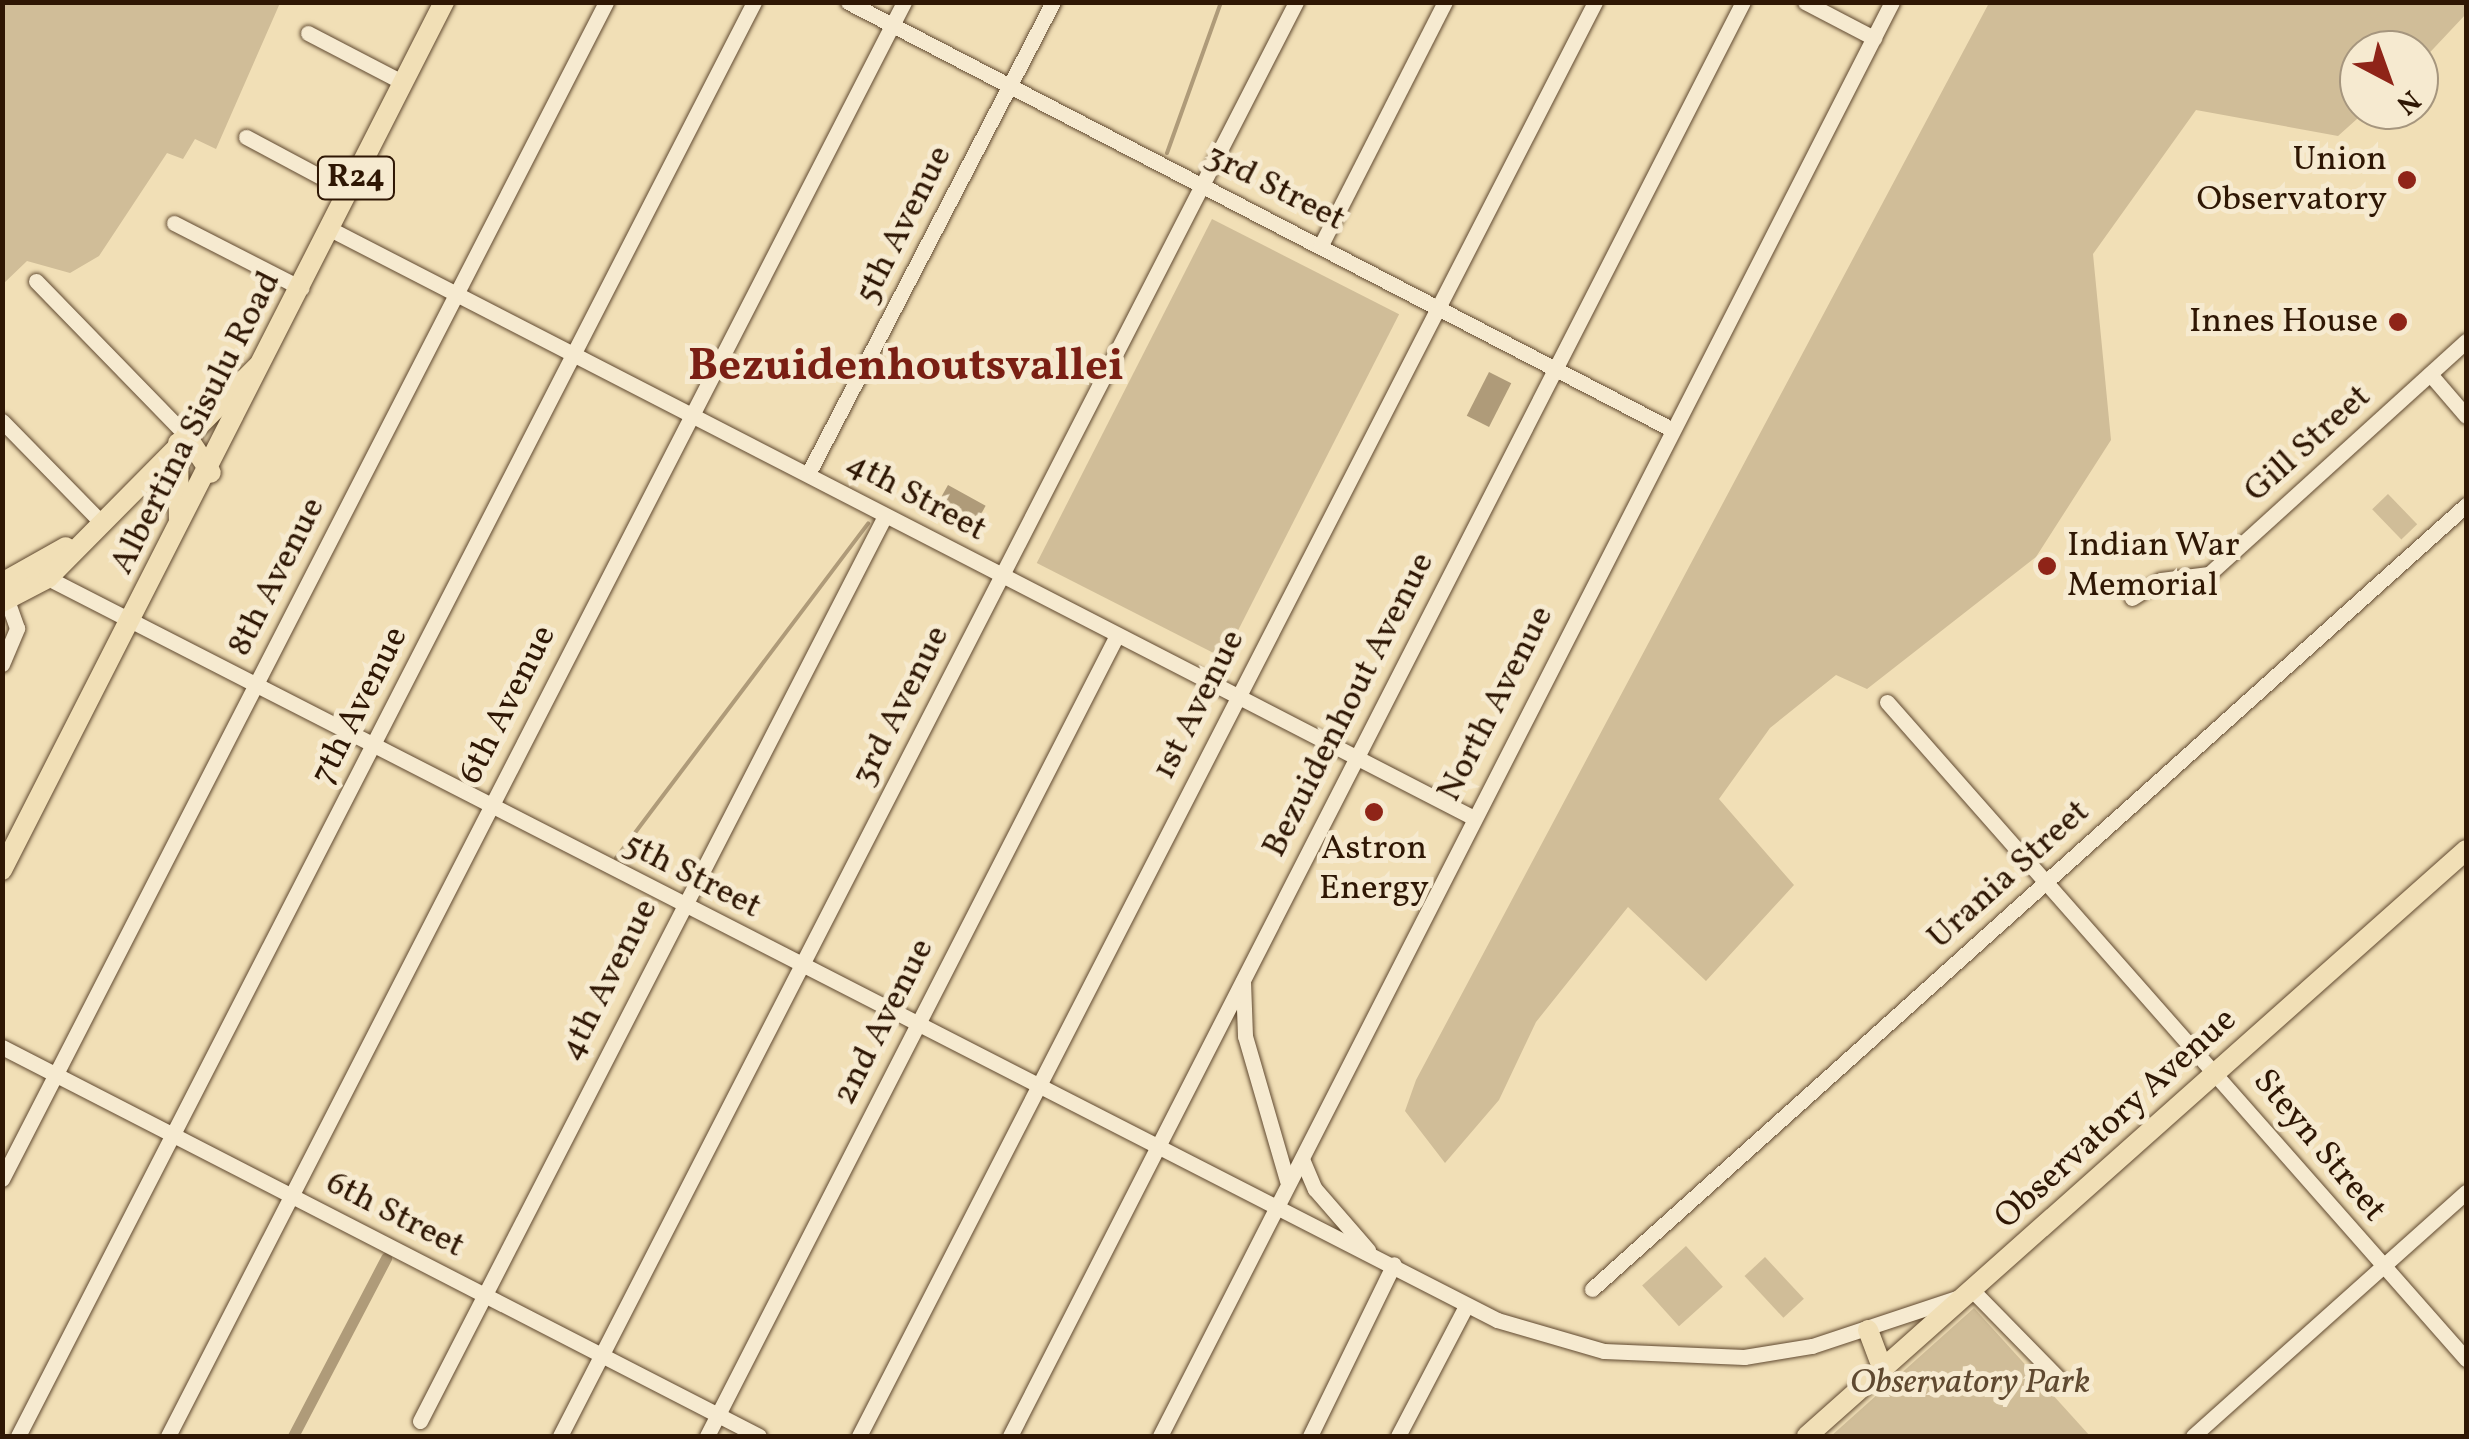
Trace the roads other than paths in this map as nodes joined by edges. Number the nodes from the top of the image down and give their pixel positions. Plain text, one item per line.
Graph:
1 (444, 2) edge
2 (606, 2) edge
3 (754, 2) edge
4 (848, 2) edge
5 (904, 2) edge
6 (1053, 2) edge
7 (1296, 2) edge
8 (1445, 2) edge
9 (1595, 2) edge
10 (1743, 2) edge
11 (1805, 2) edge
12 (1892, 2) edge
13 (892, 25) junction
14 (308, 33) dead end
15 (1874, 38) junction
16 (404, 83) junction
17 (1010, 86) junction
18 (246, 136) dead end
19 (1203, 185) junction
20 (349, 192) junction
21 (174, 223) dead end
22 (332, 230) junction
23 (1321, 245) junction
24 (36, 280) dead end
25 (301, 288) junction
26 (456, 294) junction
27 (1437, 306) junction
28 (2466, 342) edge
29 (270, 354) junction
30 (574, 354) junction
31 (1558, 369) junction
32 (2430, 374) junction
33 (692, 415) junction
34 (2466, 416) edge
35 (2, 421) edge
36 (1672, 430) junction
37 (182, 439) junction
38 (211, 474) junction
39 (808, 474) junction
40 (2466, 505) edge
41 (885, 516) junction
42 (96, 525) junction
43 (175, 540) junction
44 (40, 574) junction
45 (1002, 577) junction
46 (4, 593) edge
47 (2132, 598) dead end
48 (132, 621) junction
49 (1117, 635) junction
50 (2, 664) edge
51 (255, 684) junction
52 (1237, 697) junction
53 (1887, 702) dead end
54 (374, 745) junction
55 (1356, 758) junction
56 (490, 805) junction
57 (1472, 817) junction
58 (2466, 850) edge
59 (2, 870) edge
60 (2046, 882) junction
61 (682, 904) junction
62 (800, 964) junction
63 (1243, 976) junction
64 (916, 1025) junction
65 (2, 1048) edge
66 (2216, 1072) junction
67 (56, 1075) junction
68 (1038, 1086) junction
69 (173, 1135) junction
70 (1310, 1142) junction
71 (1282, 1146) junction
72 (1157, 1148) junction
73 (1302, 1159) junction
74 (2, 1180) edge
75 (1286, 1190) junction
76 (2466, 1192) edge
77 (291, 1196) junction
78 (1278, 1206) junction
79 (1326, 1233) junction
80 (1368, 1250) junction
81 (2381, 1267) junction
82 (1394, 1269) junction
83 (1592, 1289) dead end
84 (1974, 1292) junction
85 (483, 1294) junction
86 (1466, 1306) junction
87 (1868, 1330) junction
88 (601, 1355) junction
89 (2466, 1359) edge
90 (1883, 1370) junction
91 (2063, 1383) dead end
92 (718, 1414) junction
93 (420, 1421) dead end
94 (18, 1436) edge
95 (168, 1436) edge
96 (560, 1436) edge
97 (707, 1436) edge
98 (759, 1436) edge
99 (859, 1436) edge
100 (1010, 1436) edge
101 (1160, 1436) edge
102 (1310, 1436) edge
103 (1398, 1436) edge
104 (1808, 1436) edge
105 (2194, 1436) edge

1 - 16 main road, Albertina Sisulu Road / R24
2 - 26 street, 8th Avenue
3 - 30 street, 7th Avenue
4 - 13 street, 3rd Street
5 - 13 street, 6th Avenue
6 - 17 street, 5th Avenue
7 - 19 street, 3rd Avenue
8 - 23 street
9 - 27 street, 1st Avenue
10 - 31 street, Bezuidenhout Avenue
11 - 15 street
12 - 15 street, North Avenue
13 - 17 street, 3rd Street
13 - 33 street, 6th Avenue
14 - 16 street
15 - 36 street, North Avenue
16 - 20 main road, Albertina Sisulu Road / R24
17 - 19 street, 3rd Street
17 - 39 street, 5th Avenue
18 - 20 street
19 - 23 street, 3rd Street
19 - 45 street, 3rd Avenue
20 - 22 main road, Albertina Sisulu Road / R24
21 - 25 street
22 - 25 main road, Albertina Sisulu Road / R24
22 - 26 street, 4th Street
23 - 27 street, 3rd Street
24 - 37 street
25 - 29 main road, Albertina Sisulu Road / R24
26 - 30 street, 4th Street
26 - 51 street, 8th Avenue
27 - 31 street, 3rd Street
27 - 52 street, 1st Avenue
28 - 32 street, Gill Street
29 - 37 main road, R24
29 - 38 main road, Albertina Sisulu Road / R24
30 - 33 street, 4th Street
30 - 54 street, 7th Avenue
31 - 36 street, 3rd Street
31 - 55 street, Bezuidenhout Avenue
32 - 34 street
32 - 47 street, Gill Street
33 - 39 street, 4th Street
33 - 56 street, 6th Avenue
35 - 42 street
36 - 57 street, North Avenue
37 - 38 main road
37 - 42 main road
37 - 43 main road, R24
38 - 43 main road, Albertina Sisulu Road / R24
39 - 41 street, 4th Street
40 - 60 street, Urania Street
41 - 45 street, 4th Street
41 - 61 street, 4th Avenue
42 - 44 main road
43 - 48 main road, Albertina Sisulu Road / R24
44 - 46 main road
44 - 48 street, 5th Street
45 - 49 street, 4th Street
45 - 62 street, 3rd Avenue
46 - 50 street
48 - 51 street, 5th Street
48 - 59 main road, Albertina Sisulu Road / R24
49 - 52 street, 4th Street
49 - 64 street, 2nd Avenue
51 - 54 street, 5th Street
51 - 67 street, 8th Avenue
52 - 55 street, 4th Street
52 - 68 street, 1st Avenue
53 - 60 street, Steyn Street
54 - 56 street, 5th Street
54 - 69 street, 7th Avenue
55 - 57 street, 4th Street
55 - 63 street, Bezuidenhout Avenue
56 - 61 street, 5th Street
56 - 77 street, 6th Avenue
57 - 70 street, North Avenue
58 - 66 main road, Observatory Avenue
60 - 66 street, Steyn Street
60 - 83 street, Urania Street
61 - 62 street, 5th Street
61 - 85 street, 4th Avenue
62 - 64 street, 5th Street
62 - 88 street, 3rd Avenue
63 - 71 street
63 - 72 street, Bezuidenhout Avenue
64 - 68 street, 5th Street
64 - 92 street, 2nd Avenue
65 - 67 street, 6th Street
66 - 81 street, Steyn Street
66 - 84 main road, Observatory Avenue
67 - 69 street, 6th Street
67 - 74 street, 8th Avenue
68 - 72 street, 5th Street
68 - 99 street, 1st Avenue
69 - 77 street, 6th Street
69 - 94 street, 7th Avenue
70 - 71 street
70 - 73 street, North Avenue
71 - 75 street
72 - 78 street, 5th Street
72 - 100 street, Bezuidenhout Avenue
73 - 75 street, North Avenue
73 - 80 street
75 - 78 street, North Avenue
76 - 81 street
77 - 85 street, 6th Street
77 - 95 street, 6th Avenue
78 - 79 street, 5th Street
78 - 101 street, North Avenue
79 - 80 street, 5th Street
79 - 82 street, 5th Street
80 - 82 street, 5th Street
81 - 89 street, Steyn Street
81 - 105 street
82 - 86 street
82 - 102 street
84 - 87 street
84 - 90 main road, Observatory Avenue
84 - 91 street
85 - 88 street, 6th Street
85 - 93 street, 4th Avenue
86 - 87 street
86 - 103 street
87 - 90 main road
88 - 92 street, 6th Street
88 - 96 street, 3rd Avenue
90 - 104 main road, Observatory Avenue
92 - 97 street, 2nd Avenue
92 - 98 street, 6th Street

